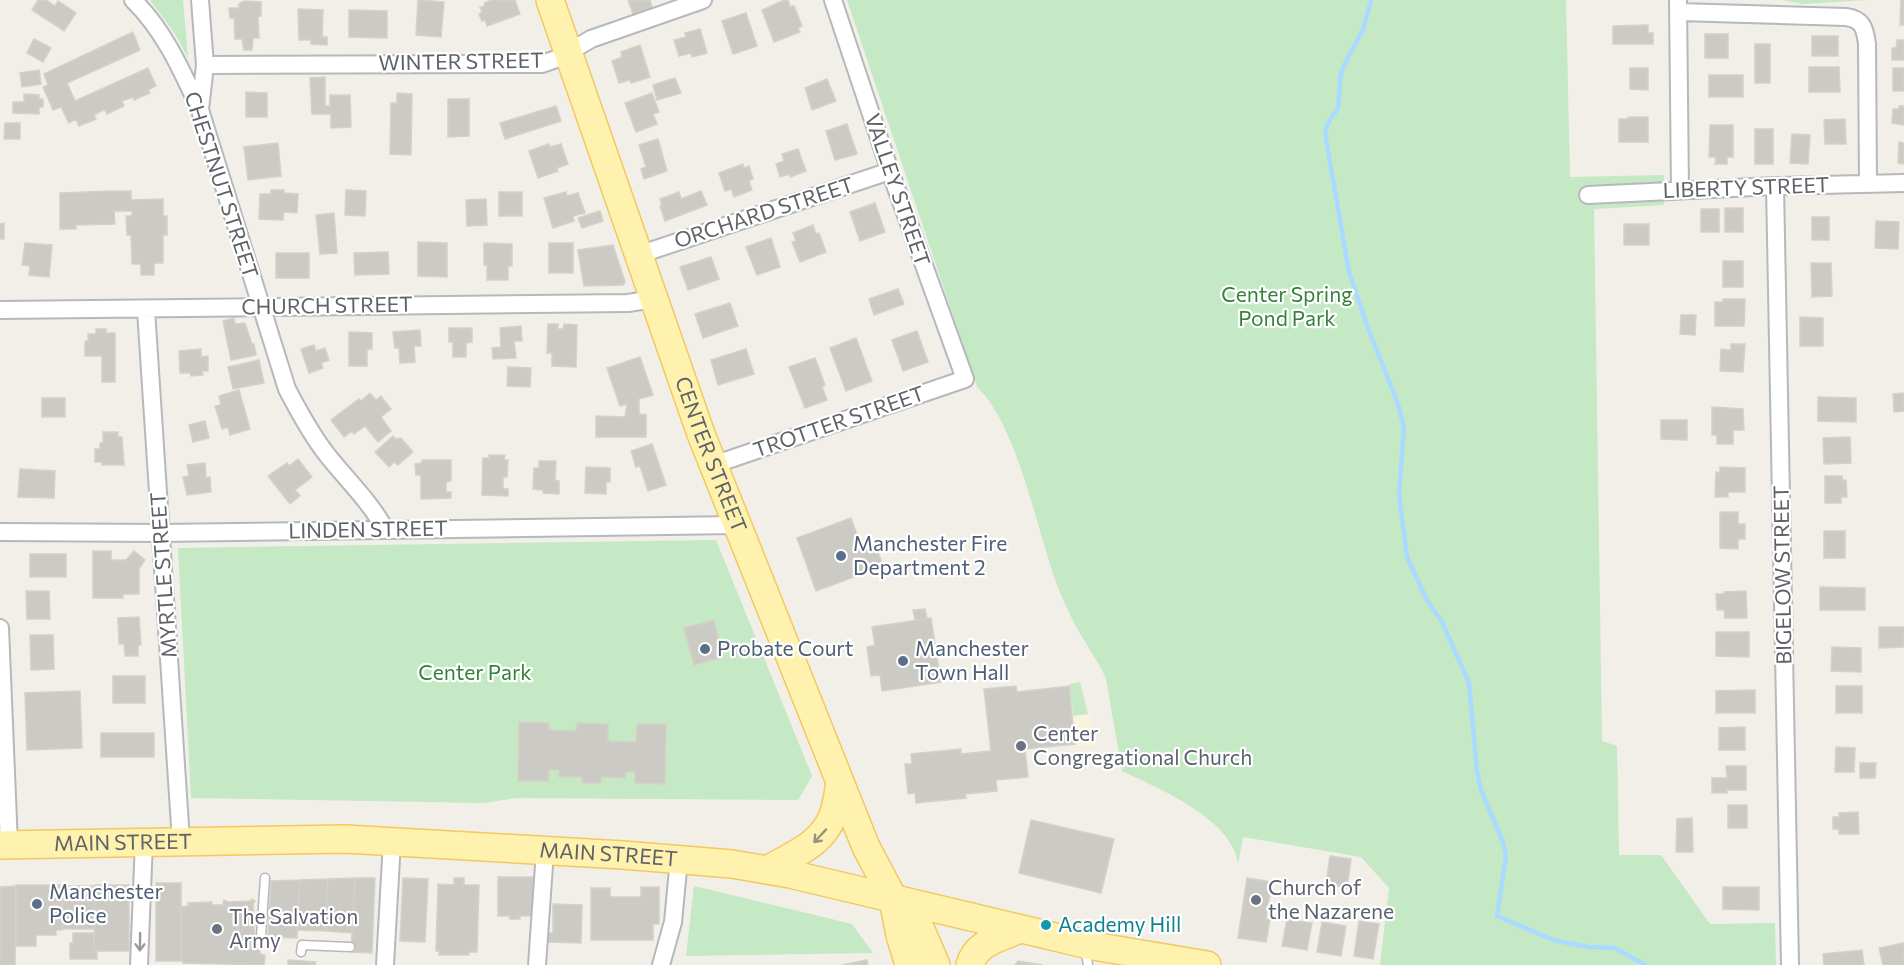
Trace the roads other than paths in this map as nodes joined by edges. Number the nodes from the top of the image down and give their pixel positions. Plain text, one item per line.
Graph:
1 (133, 0) edge
2 (200, 0) edge
3 (550, 0) edge
4 (703, 0) edge
5 (833, 0) edge
6 (1678, 6) edge
7 (568, 52) junction
8 (206, 64) junction
9 (200, 110) junction
10 (890, 171) junction
11 (1868, 183) junction
12 (1904, 183) edge
13 (1775, 186) junction
14 (1680, 190) junction
15 (1588, 195) dead end
16 (638, 255) junction
17 (654, 299) junction
18 (261, 306) junction
19 (0, 310) edge
20 (146, 310) junction
21 (964, 379) joint
22 (713, 465) junction
23 (737, 525) junction
24 (385, 529) junction
25 (0, 532) edge
26 (161, 533) junction
27 (0, 628) edge
28 (840, 783) junction
29 (144, 841) junction
30 (181, 841) junction
31 (392, 841) junction
32 (4, 845) edge
33 (545, 850) junction
34 (679, 859) junction
35 (769, 869) junction
36 (265, 878) dead end
37 (893, 898) junction
38 (1020, 929) junction
39 (261, 936) dead end
40 (350, 947) dead end
41 (301, 952) dead end
42 (1086, 955) edge
43 (139, 965) edge
44 (385, 965) edge
45 (537, 965) edge
46 (661, 965) edge
47 (909, 965) edge
48 (936, 965) edge
49 (970, 965) edge
50 (1207, 965) edge
51 (1790, 965) edge

1 - 9 street, CHESTNUT STREET
2 - 8 street
3 - 7 main road, CENTER STREET
4 - 7 street, WINTER STREET
5 - 10 street, VALLEY STREET
6 - 11 street
6 - 14 street
7 - 8 street, WINTER STREET
7 - 16 main road, CENTER STREET
8 - 9 street
9 - 18 street, CHESTNUT STREET
10 - 16 street, ORCHARD STREET
10 - 21 street, VALLEY STREET
11 - 12 street, LIBERTY STREET
11 - 13 street, LIBERTY STREET
13 - 14 street, LIBERTY STREET
13 - 51 street, BIGELOW STREET
14 - 15 street, LIBERTY STREET
16 - 17 main road, CENTER STREET
17 - 18 street, CHURCH STREET
17 - 22 main road, CENTER STREET
18 - 20 street, CHURCH STREET
18 - 24 street, CHESTNUT STREET
19 - 20 street, CHURCH STREET
20 - 26 street, MYRTLE STREET
21 - 22 street, TROTTER STREET
22 - 23 main road, CENTER STREET
23 - 24 street, LINDEN STREET
23 - 28 main road, CENTER STREET
24 - 26 street, LINDEN STREET
25 - 26 street, LINDEN STREET
26 - 30 street, MYRTLE STREET
27 - 32 street
28 -> 35 main road
28 - 37 main road, CENTER STREET
29 - 30 main road, MAIN STREET
29 - 32 main road, MAIN STREET
29 -> 43 street
30 - 31 main road, MAIN STREET
31 - 33 main road, MAIN STREET
31 - 44 street
33 - 34 main road, MAIN STREET
33 - 45 street
34 - 35 main road, MAIN STREET
34 - 46 street
35 - 37 main road, MAIN STREET
36 - 39 lane
37 - 38 main road, MAIN STREET
37 - 47 main road
37 - 48 main road
38 - 42 main road, MAIN STREET
38 - 49 main road
40 - 41 lane
42 - 50 main road, MAIN STREET

